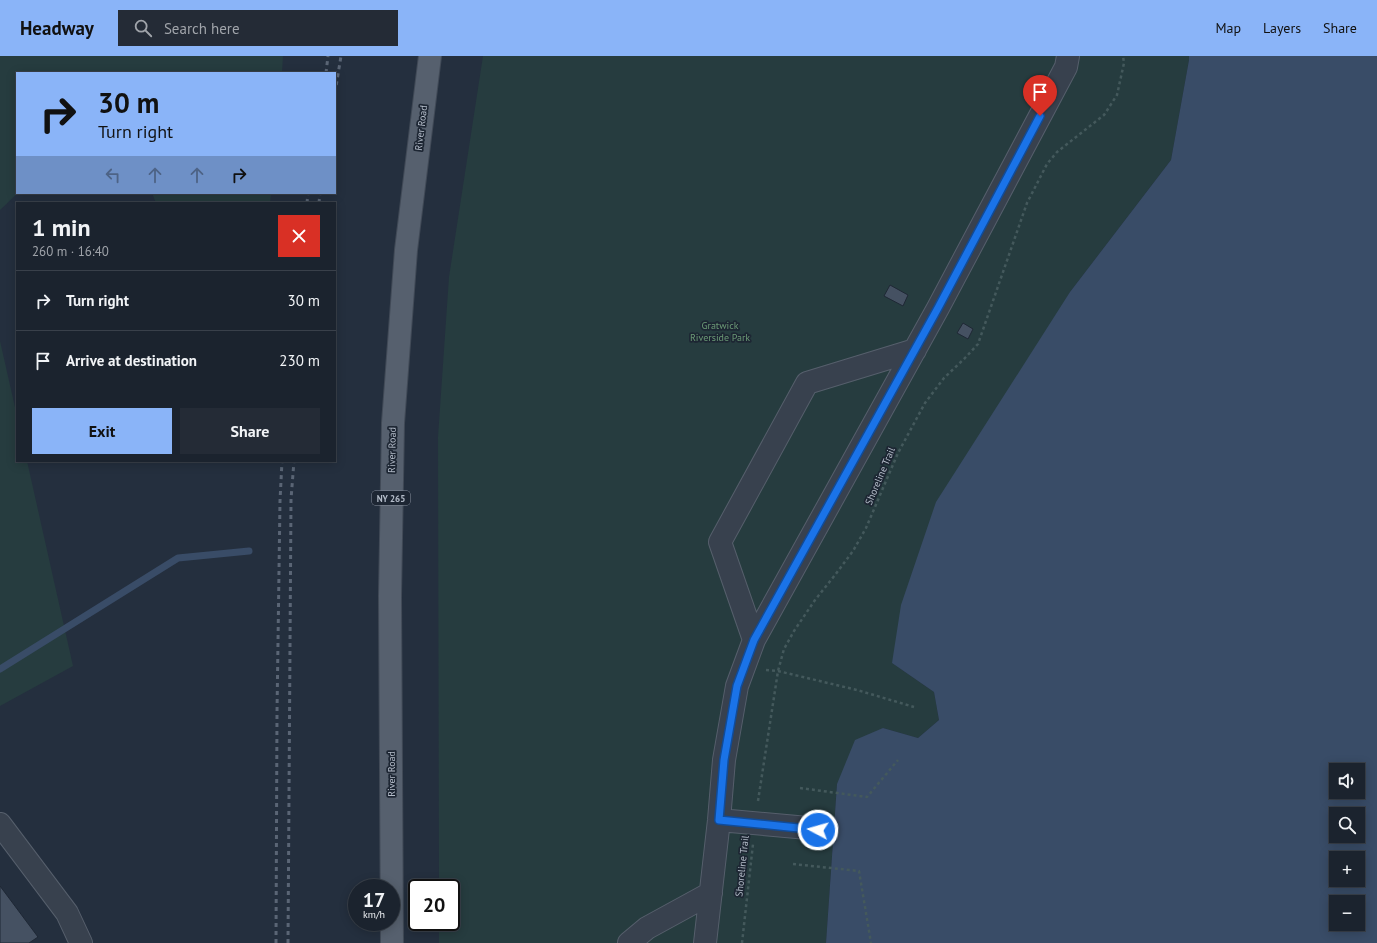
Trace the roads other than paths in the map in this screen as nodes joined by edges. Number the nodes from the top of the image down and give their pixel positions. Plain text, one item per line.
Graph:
1 (430, 56) edge
2 (1068, 56) edge
3 (914, 350) junction
4 (754, 640) junction
5 (719, 820) junction
6 (0, 824) edge
7 (818, 830) dead end
8 (711, 893) junction
9 (81, 943) edge
10 (392, 943) edge
11 (630, 943) edge
12 (705, 943) edge

1 - 10 main road, River Road / NY 265
2 - 3 lane
3 - 4 lane
3 - 4 lane
4 - 5 lane
5 - 7 lane
5 - 8 lane
6 - 9 lane
8 - 11 lane
8 - 12 lane

